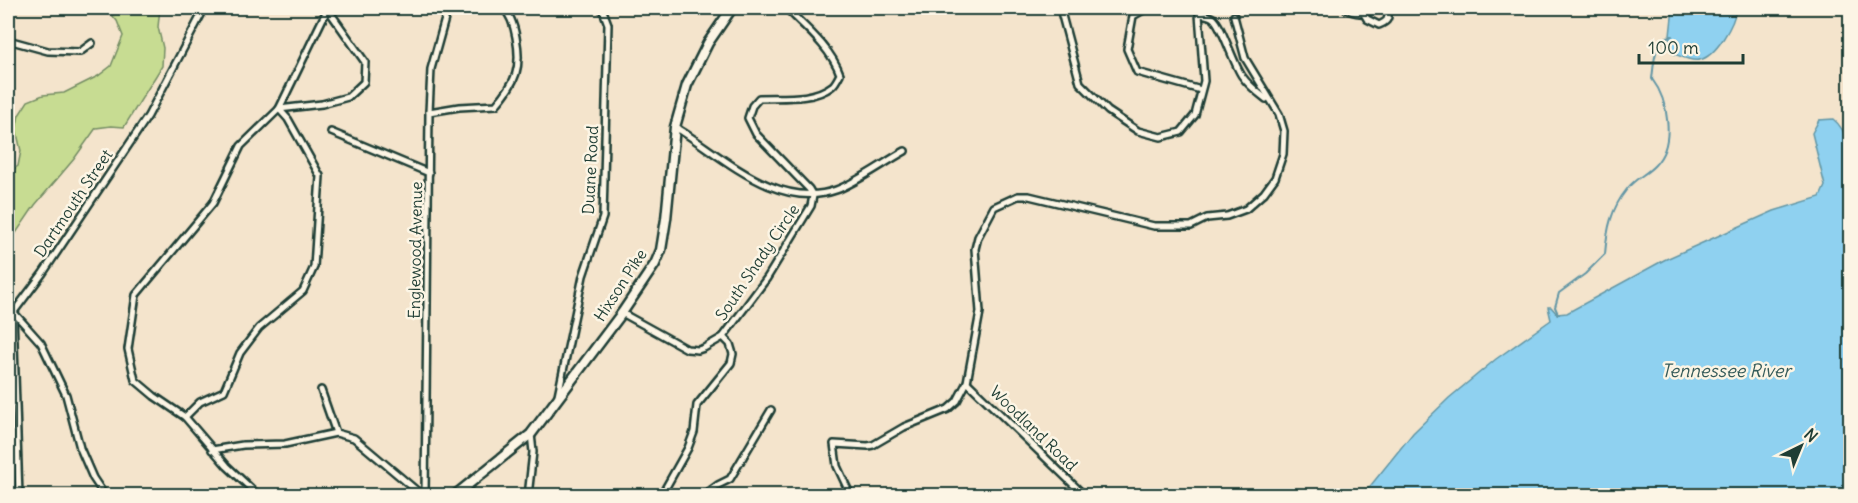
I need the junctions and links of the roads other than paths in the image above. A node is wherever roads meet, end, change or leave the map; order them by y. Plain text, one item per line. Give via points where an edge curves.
1 (202, 8) edge
2 (328, 8) edge
3 (448, 8) edge
4 (503, 8) edge
5 (602, 8) edge
6 (732, 8) edge
7 (786, 8) edge
8 (1060, 8) edge
9 (1147, 8) edge
10 (1345, 8) edge
11 (1377, 8) edge
12 (1383, 8) edge
13 (1364, 14) junction
14 (1233, 16) dead end
15 (8, 40) edge
16 (92, 43) dead end
17 (1201, 90) junction
18 (1271, 102) junction
19 (279, 109) junction
20 (429, 112) junction
21 (675, 127) junction
22 (331, 132) dead end
23 (905, 151) dead end
24 (429, 173) junction
25 (813, 196) junction
26 (8, 304) edge
27 (622, 313) junction
28 (10, 314) edge
29 (723, 337) junction
30 (967, 382) junction
31 (321, 390) dead end
32 (557, 401) junction
33 (771, 410) dead end
34 (185, 417) junction
35 (336, 433) junction
36 (531, 434) junction
37 (212, 450) junction
38 (1083, 494) edge
39 (19, 495) edge
40 (105, 495) edge
41 (259, 495) edge
42 (424, 495) edge
43 (454, 495) edge
44 (528, 495) edge
45 (661, 495) edge
46 (703, 495) edge
47 (851, 495) edge

1 - 28 street, Dartmouth Street via 148,116 43,273
2 - 19 street
2 - 19 street via 365,62 364,82 348,98
3 - 20 street, Englewood Avenue via 431,69
4 - 20 street via 514,27 520,58 508,91 496,105
5 - 32 street, Duane Road via 608,24 603,217 583,276
6 - 21 main road, Hixson Pike via 687,86
7 - 25 street via 820,43 840,74 834,86 823,91 759,98 748,118 756,134
8 - 17 street via 1080,83 1108,111 1138,131 1161,137 1181,132 1195,116
9 - 17 street via 1133,16 1127,49 1137,72
10 - 13 street
11 - 13 street
12 - 13 street via 1388,12 1386,22 1378,24
14 - 18 street via 1245,58
15 - 16 street via 48,51 80,52
17 - 18 street via 1204,81 1200,14 1219,24 1242,76
18 - 30 street via 1284,131 1283,154 1275,178 1246,209 1191,226 1154,226 1029,196 1018,196 994,207 975,249 980,312
19 - 34 street via 320,176 314,267 303,291 259,328 240,353 224,391 200,402
19 - 34 street via 242,146 213,203 136,295 128,349 135,380
20 - 24 street, Englewood Avenue
21 - 25 street via 767,185
21 - 27 main road, Hixson Pike via 660,250
22 - 24 street
23 - 25 street via 837,190
24 - 42 street, Englewood Avenue
25 - 29 street, South Shady Circle via 811,206 767,278
26 - 28 street
27 - 29 street, South Shady Circle via 687,349 698,350
27 - 32 main road, Hixson Pike
28 - 39 street
28 - 40 street via 41,343 66,395 80,448
29 - 45 street via 730,344 731,363 697,405 688,448
30 - 38 street, Woodland Road
30 - 47 street via 948,409 873,445 834,444 837,466
31 - 35 street
32 - 36 main road, Hixson Pike
33 - 46 street via 730,479
34 - 37 street
35 - 37 street via 285,444
35 - 42 street via 354,438
36 - 43 main road, Hixson Pike
36 - 44 street
37 - 41 street

